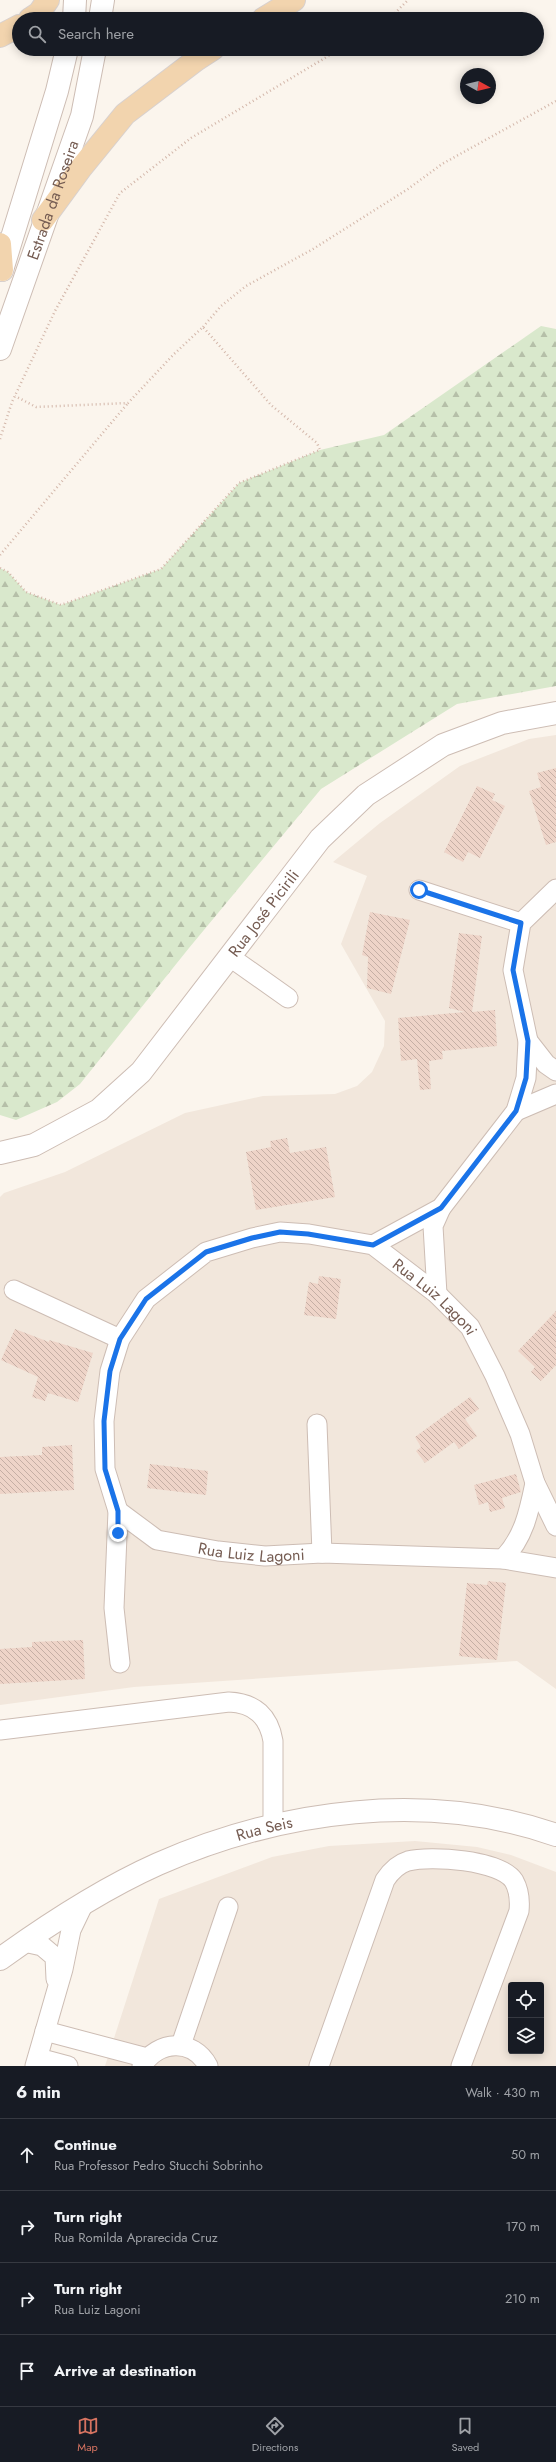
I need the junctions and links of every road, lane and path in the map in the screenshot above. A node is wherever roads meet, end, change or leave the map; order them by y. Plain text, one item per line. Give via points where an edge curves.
1 (48, 0) edge
2 (75, 0) edge
3 (103, 0) edge
4 (294, 0) edge
5 (408, 0) edge
6 (40, 12) edge
7 (74, 12) edge
8 (101, 12) edge
9 (274, 12) edge
10 (396, 12) edge
11 (12, 30) edge
12 (0, 36) edge
13 (65, 56) edge
14 (94, 56) edge
15 (202, 56) edge
16 (328, 56) edge
17 (556, 101) edge
18 (43, 220) junction
19 (0, 244) edge
20 (1, 273) edge
21 (203, 327) junction
22 (0, 349) edge
23 (15, 396) junction
24 (128, 402) junction
25 (0, 439) edge
26 (0, 555) edge
27 (0, 568) edge
28 (556, 713) edge
29 (556, 889) edge
30 (419, 890) dead end
31 (521, 923) junction
32 (230, 957) junction
33 (288, 998) dead end
34 (528, 1041) junction
35 (556, 1071) edge
36 (556, 1094) edge
37 (516, 1111) junction
38 (0, 1153) edge
39 (441, 1208) junction
40 (373, 1245) junction
41 (14, 1290) dead end
42 (437, 1294) junction
43 (120, 1339) junction
44 (317, 1424) dead end
45 (535, 1483) junction
46 (118, 1511) junction
47 (556, 1526) edge
48 (322, 1553) junction
49 (503, 1559) junction
50 (556, 1568) edge
51 (120, 1663) dead end
52 (0, 1730) edge
53 (273, 1825) junction
54 (556, 1835) edge
55 (84, 1903) junction
56 (228, 1906) dead end
57 (24, 1942) junction
58 (0, 1959) edge
59 (56, 1986) junction
60 (45, 2031) junction
61 (181, 2045) junction
62 (36, 2062) edge
63 (145, 2062) edge
64 (68, 2066) edge
65 (208, 2066) edge
66 (319, 2066) edge
67 (461, 2066) edge

1 - 6 main road
2 - 7 street
3 - 8 street
4 - 9 main road
5 - 10 path
11 - 12 main road
13 - 20 street, Estrada da Roseira
14 - 18 street, Estrada da Roseira via 82,116 65,168
15 - 18 main road via 125,114
16 - 23 path via 191,138 120,193 55,311
17 - 21 path via 442,164 408,190 313,249 246,286 221,306
18 - 22 street, Estrada da Roseira
19 - 20 main road
21 - 24 path
21 - 27 path via 271,405 317,443 320,450 239,483 161,569 61,605 26,592 8,572
23 - 24 path via 36,407
23 - 25 path
24 - 26 path
28 - 32 street, Rua José Picirili via 502,723 443,745 366,795 320,839
29 - 31 street
30 - 31 street
31 - 34 street via 513,970
32 - 33 street
32 - 38 street, Rua José Picirili via 141,1072 100,1110 34,1145
34 - 35 street via 546,1064
34 - 37 street via 526,1078
36 - 37 street
37 - 39 street
39 - 40 street
39 - 42 street via 433,1226
40 - 42 street, Rua Luiz Lagoni
40 - 43 street, Rua Luiz Lagoni via 280,1232 206,1252 146,1299
41 - 43 street
42 - 45 street, Rua Luiz Lagoni via 470,1327 520,1434
43 - 46 street, Rua Luiz Lagoni via 110,1371 104,1421 105,1469
44 - 48 street
45 - 47 street, Rua Luiz Lagoni
45 - 49 street, Rua Luiz Lagoni via 528,1516 516,1546
46 - 48 street, Rua Luiz Lagoni via 157,1540 218,1552 265,1556
46 - 51 street, Rua Luiz Lagoni via 114,1608
48 - 49 street, Rua Luiz Lagoni
49 - 50 street
52 - 53 street via 229,1702 249,1705 264,1717 271,1728
53 - 54 street, Rua Seis via 359,1812 433,1811 508,1820
53 - 55 street, Rua Seis via 221,1839 157,1864
55 - 57 street, Rua Seis
55 - 59 street via 71,1930 63,1969
56 - 61 street
57 - 58 street, Rua Seis
57 - 59 street via 42,1946 55,1957
59 - 60 street
60 - 62 street
60 - 63 street
61 - 63 street via 162,2047
61 - 65 street via 198,2053
62 - 64 street
66 - 67 street via 385,1880 400,1864 422,1860 483,1864 503,1871 513,1880 520,1900 516,1921

